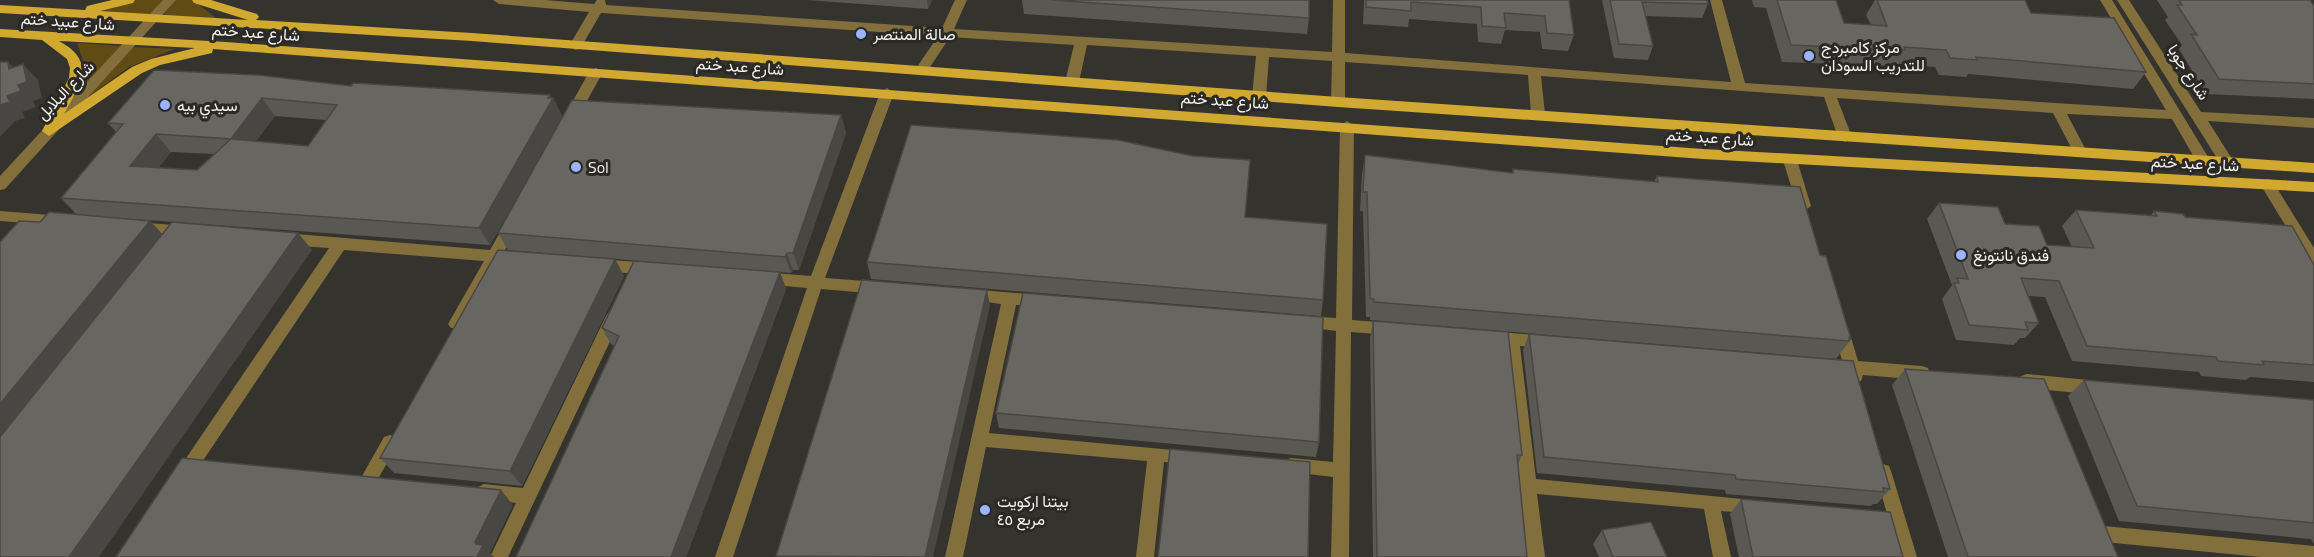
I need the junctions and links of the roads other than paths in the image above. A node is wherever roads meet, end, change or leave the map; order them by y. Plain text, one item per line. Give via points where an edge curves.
1 (129, 0) edge
2 (170, 0) edge
3 (198, 0) edge
4 (499, 0) edge
5 (961, 0) edge
6 (1339, 0) edge
7 (1716, 0) edge
8 (2106, 0) edge
9 (2123, 0) edge
10 (600, 4) edge
11 (0, 9) edge
12 (61, 13) junction
13 (154, 18) junction
14 (297, 27) junction
15 (0, 33) edge
16 (946, 34) junction
17 (37, 35) junction
18 (134, 41) junction
19 (1081, 42) junction
20 (226, 46) junction
21 (575, 46) junction
22 (1263, 53) junction
23 (1338, 57) junction
24 (921, 70) junction
25 (596, 72) junction
26 (1534, 72) junction
27 (1072, 82) junction
28 (1738, 86) junction
29 (887, 93) junction
30 (1828, 94) junction
31 (1259, 97) junction
32 (1338, 102) junction
33 (2058, 109) junction
34 (1538, 114) junction
35 (2176, 115) junction
36 (2198, 116) junction
37 (1615, 119) junction
38 (2314, 123) edge
39 (1347, 126) junction
40 (1701, 126) junction
41 (49, 131) junction
42 (562, 133) edge
43 (1845, 137) junction
44 (1617, 147) junction
45 (2080, 152) junction
46 (1707, 154) junction
47 (1790, 160) junction
48 (2203, 160) junction
49 (2227, 162) junction
50 (2314, 168) edge
51 (2267, 183) junction
52 (0, 185) edge
53 (2314, 187) edge
54 (516, 215) edge
55 (0, 216) edge
56 (1808, 220) edge
57 (78, 222) edge
58 (124, 226) edge
59 (182, 231) junction
60 (204, 232) edge
61 (272, 238) edge
62 (340, 244) junction
63 (167, 249) edge
64 (494, 256) junction
65 (527, 259) edge
66 (2314, 260) edge
67 (582, 263) edge
68 (637, 268) junction
69 (673, 271) edge
70 (744, 276) edge
71 (816, 282) junction
72 (896, 289) edge
73 (953, 294) edge
74 (1010, 298) junction
75 (1057, 302) edge
76 (1835, 310) edge
77 (1287, 321) edge
78 (1343, 326) junction
79 (1408, 331) edge
80 (1476, 336) edge
81 (448, 338) edge
82 (1511, 339) junction
83 (1558, 343) edge
84 (1817, 364) edge
85 (1852, 367) junction
86 (1934, 374) edge
87 (2017, 380) edge
88 (2040, 382) junction
89 (1858, 389) edge
90 (2112, 389) edge
91 (2050, 404) edge
92 (397, 430) edge
93 (980, 439) junction
94 (1156, 454) junction
95 (1878, 454) edge
96 (1202, 458) edge
97 (192, 464) junction
98 (1271, 464) edge
99 (215, 466) edge
100 (1341, 470) junction
101 (391, 483) edge
102 (1528, 486) junction
103 (470, 490) edge
104 (173, 492) edge
105 (527, 496) junction
106 (1711, 502) junction
107 (1769, 508) edge
108 (1874, 517) edge
109 (1897, 519) junction
110 (2104, 535) edge
111 (2304, 554) edge
112 (499, 557) edge
113 (724, 557) edge
114 (954, 557) edge
115 (1145, 557) edge
116 (1340, 557) edge
117 (1536, 557) edge
118 (1722, 557) edge
119 (1908, 557) edge

1 - 12 main road
2 - 13 street, شارع البلابل
3 - 14 main road
4 - 10 street
5 - 16 street
6 - 23 street
7 - 28 street
8 - 35 street, شارع جوبا
9 - 36 street, شارع جوبا
10 - 16 street
10 - 21 street
11 - 12 main road, شارع عبيد ختم
12 - 13 main road, شارع عبيد ختم
13 - 14 main road, شارع عبد ختم
13 - 18 street, شارع البلابل
14 - 21 main road, شارع عبد ختم
15 - 17 main road, شارع عبيد ختم
16 - 19 street
16 - 24 street
17 - 18 main road, شارع عبيد ختم
17 - 41 main road via 62,46 74,56 78,66 73,85
18 - 20 main road, شارع عبد ختم
18 - 41 street, شارع البلابل
19 - 22 street
19 - 27 street
20 - 25 main road, شارع عبد ختم
20 - 41 main road via 137,70
21 - 24 main road, شارع عبد ختم
22 - 23 street
22 - 31 street
23 - 26 street
23 - 32 street
24 - 27 main road, شارع عبد ختم
25 - 29 main road, شارع عبد ختم
25 - 42 street
26 - 28 street
26 - 34 street
27 - 31 main road, شارع عبد ختم
28 - 30 street
29 - 39 main road, شارع عبد ختم
29 - 71 street
30 - 33 street
30 - 43 street
31 - 32 main road, شارع عبد ختم
32 - 34 main road, شارع عبد ختم
33 - 35 street
33 - 45 street
34 - 37 main road, شارع عبد ختم
35 - 48 street, شارع جوبا
36 - 38 street
36 - 49 street, شارع جوبا
37 - 40 main road, شارع عبد ختم
37 - 44 main road
39 - 44 main road, شارع عبد ختم
39 - 78 street
40 - 43 main road, شارع عبد ختم
40 - 46 main road
41 - 52 street, شارع البلابل
43 - 45 main road, شارع عبد ختم
44 - 46 main road, شارع عبد ختم
45 - 48 main road, شارع عبد ختم
46 - 47 main road, شارع عبد ختم
47 - 51 main road, شارع عبد ختم
47 - 56 street
48 - 49 main road, شارع عبد ختم
49 - 50 main road, شارع عبد ختم
51 - 53 main road, شارع عبد ختم
51 - 66 street
54 - 64 street
55 - 57 street
58 - 59 street
59 - 60 street
59 - 63 street
61 - 62 street
62 - 64 street
62 - 97 street
64 - 65 street
64 - 81 street
67 - 68 street
68 - 69 street
68 - 105 street
70 - 71 street
71 - 72 street
71 - 113 street
73 - 74 street
74 - 75 street
74 - 93 street
76 - 85 street
77 - 78 street
78 - 79 street
78 - 100 street
80 - 82 street
82 - 83 street
82 - 102 street
84 - 85 street
85 - 86 street
85 - 89 street
87 - 88 street
88 - 90 street
88 - 91 street
92 - 101 street via 362,480
93 - 94 street
93 - 114 street
94 - 96 street
94 - 115 street
95 - 109 street
97 - 99 street
97 - 104 street
98 - 100 street
100 - 116 street
102 - 106 street
102 - 117 street
103 - 105 street
105 - 112 street
106 - 107 street
106 - 118 street
108 - 109 street
109 - 119 street
110 - 111 street

